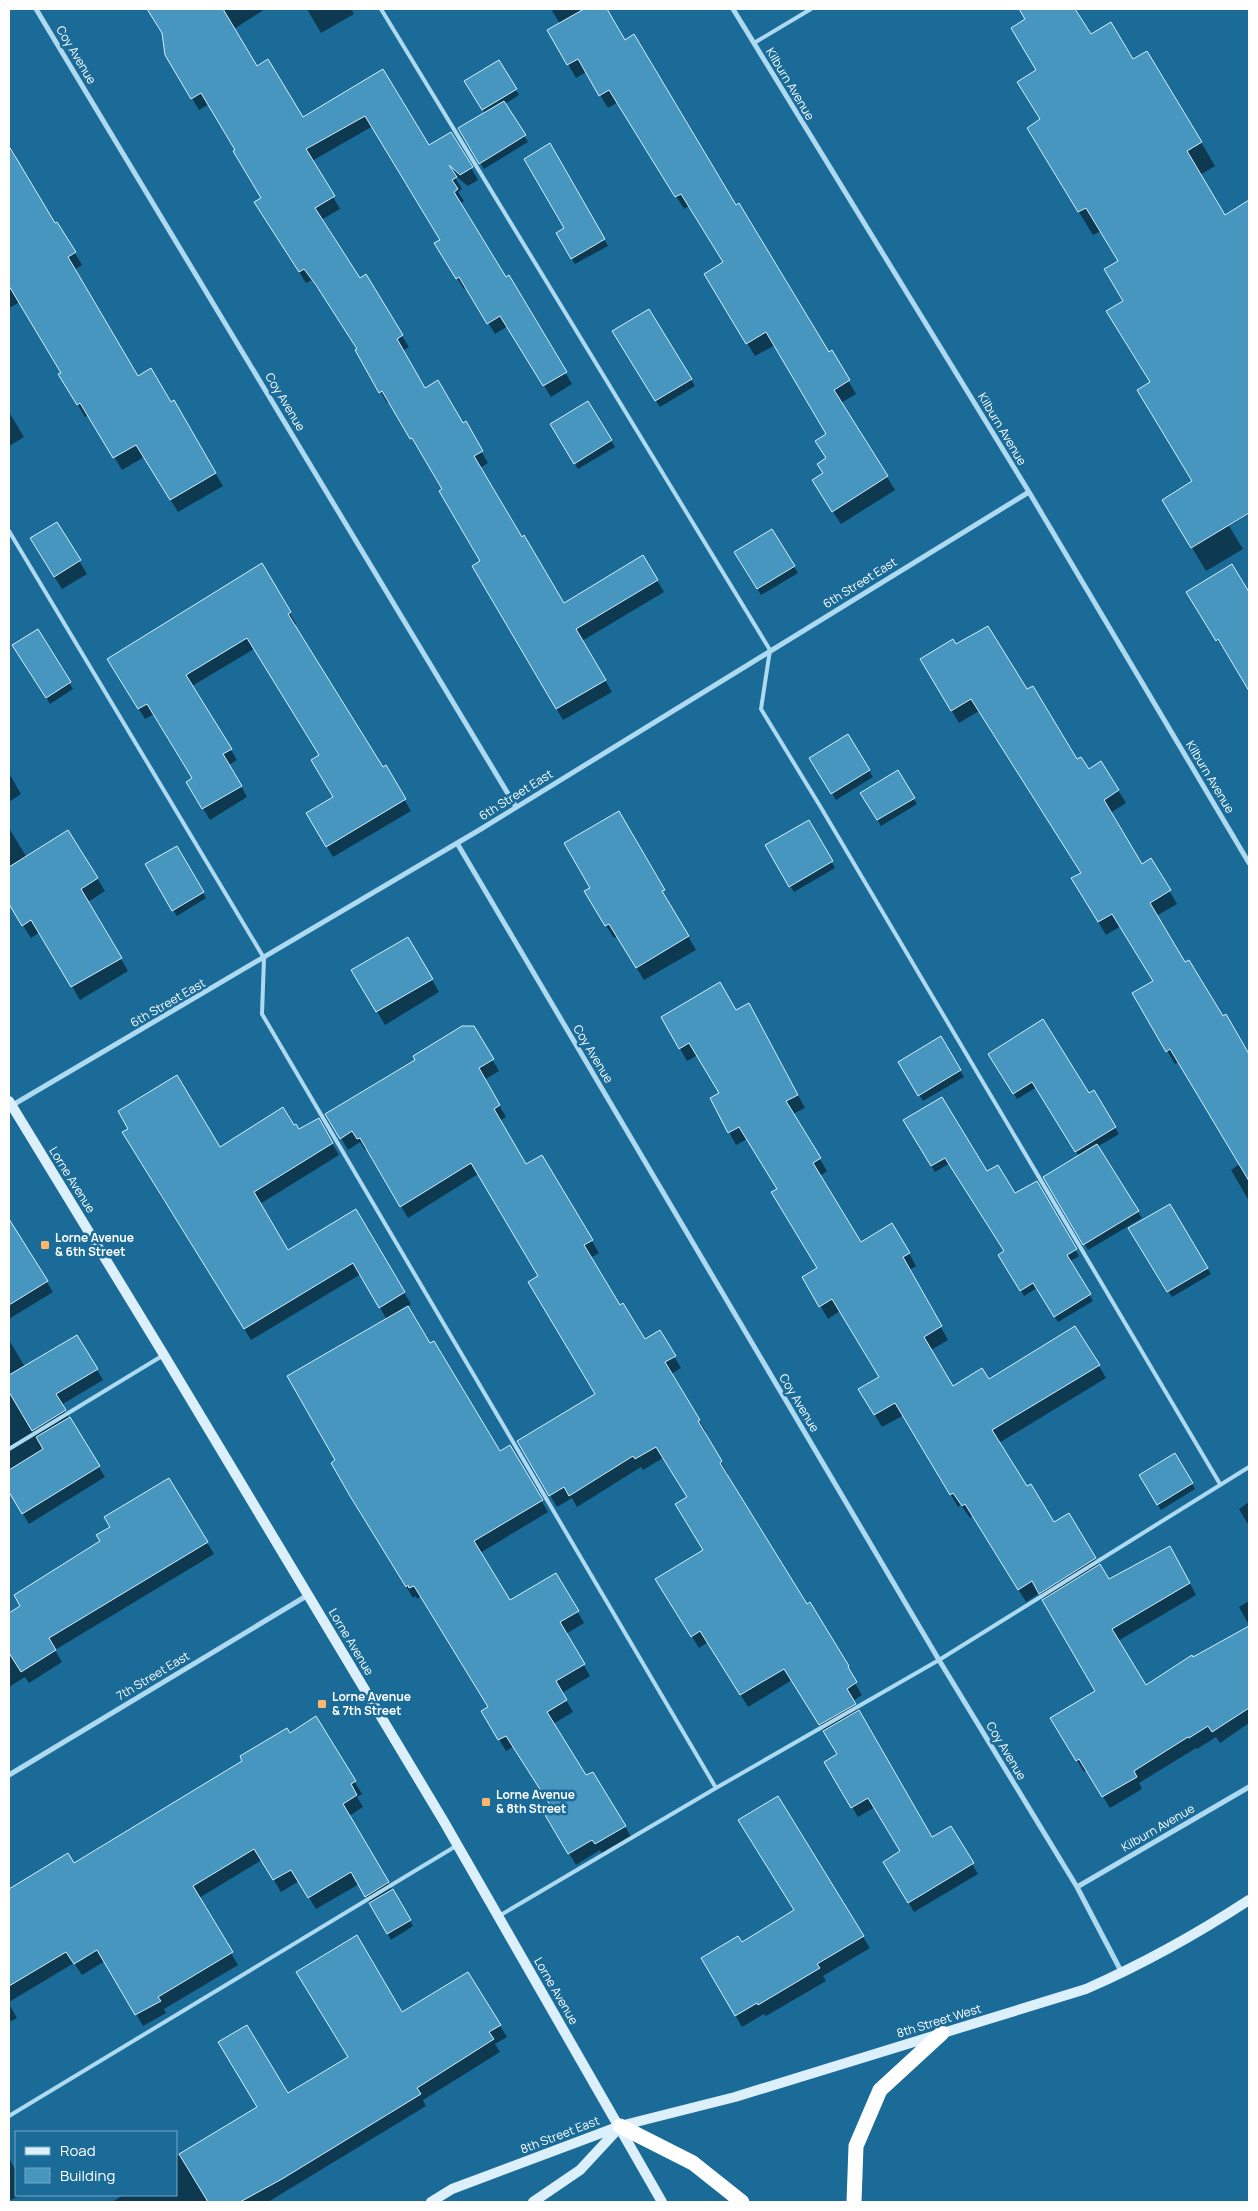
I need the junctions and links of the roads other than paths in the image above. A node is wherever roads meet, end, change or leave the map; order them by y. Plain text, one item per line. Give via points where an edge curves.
1 (36, 9) edge
2 (381, 9) edge
3 (733, 9) edge
4 (811, 9) edge
5 (754, 43) junction
6 (1029, 492) junction
7 (9, 531) edge
8 (770, 650) junction
9 (516, 806) junction
10 (457, 843) junction
11 (1249, 863) edge
12 (264, 958) junction
13 (10, 1105) edge
14 (164, 1355) junction
15 (9, 1448) edge
16 (1249, 1467) edge
17 (1220, 1484) junction
18 (308, 1595) junction
19 (939, 1660) junction
20 (9, 1775) edge
21 (1249, 1787) edge
22 (716, 1788) junction
23 (458, 1845) junction
24 (1077, 1887) junction
25 (1249, 1900) edge
26 (499, 1916) junction
27 (1122, 1973) junction
28 (942, 2033) junction
29 (9, 2116) edge
30 (620, 2126) junction
31 (431, 2202) edge
32 (533, 2202) edge
33 (662, 2202) edge
34 (742, 2202) edge
35 (854, 2202) edge

1 - 9 street, Coy Avenue
2 - 8 lane
3 - 5 street, Kilburn Avenue
4 - 5 lane
5 - 6 street, Kilburn Avenue
6 - 8 street, 6th Street East
6 - 11 street, Kilburn Avenue
7 - 12 lane
8 - 9 street, 6th Street East
8 - 17 lane via 761,709
9 - 10 street, 6th Street East
10 - 12 street, 6th Street East
10 - 19 street, Coy Avenue
12 - 13 street, 6th Street East
12 - 22 lane via 262,1014
13 - 14 main road, Lorne Avenue
14 - 15 lane
14 - 18 main road, Lorne Avenue
16 - 17 lane
17 - 19 lane
18 - 20 street, 7th Street East
18 - 23 main road, Lorne Avenue
19 - 22 lane
19 - 24 street, Coy Avenue
21 - 24 street, Kilburn Avenue
22 - 26 lane
23 - 26 main road, Lorne Avenue
23 - 29 lane
24 - 27 street, Coy Avenue
25 - 27 main road, 8th Street West via 1211,1925
26 - 30 main road, Lorne Avenue
27 - 28 main road, 8th Street West via 1086,1989
28 - 30 main road, 8th Street West via 735,2097
28 - 35 highway via 880,2090 856,2146
30 - 31 main road, 8th Street East via 452,2189
30 - 32 main road, 8th Street East via 580,2170
30 - 33 main road, Lorne Avenue
30 - 34 highway via 693,2163

